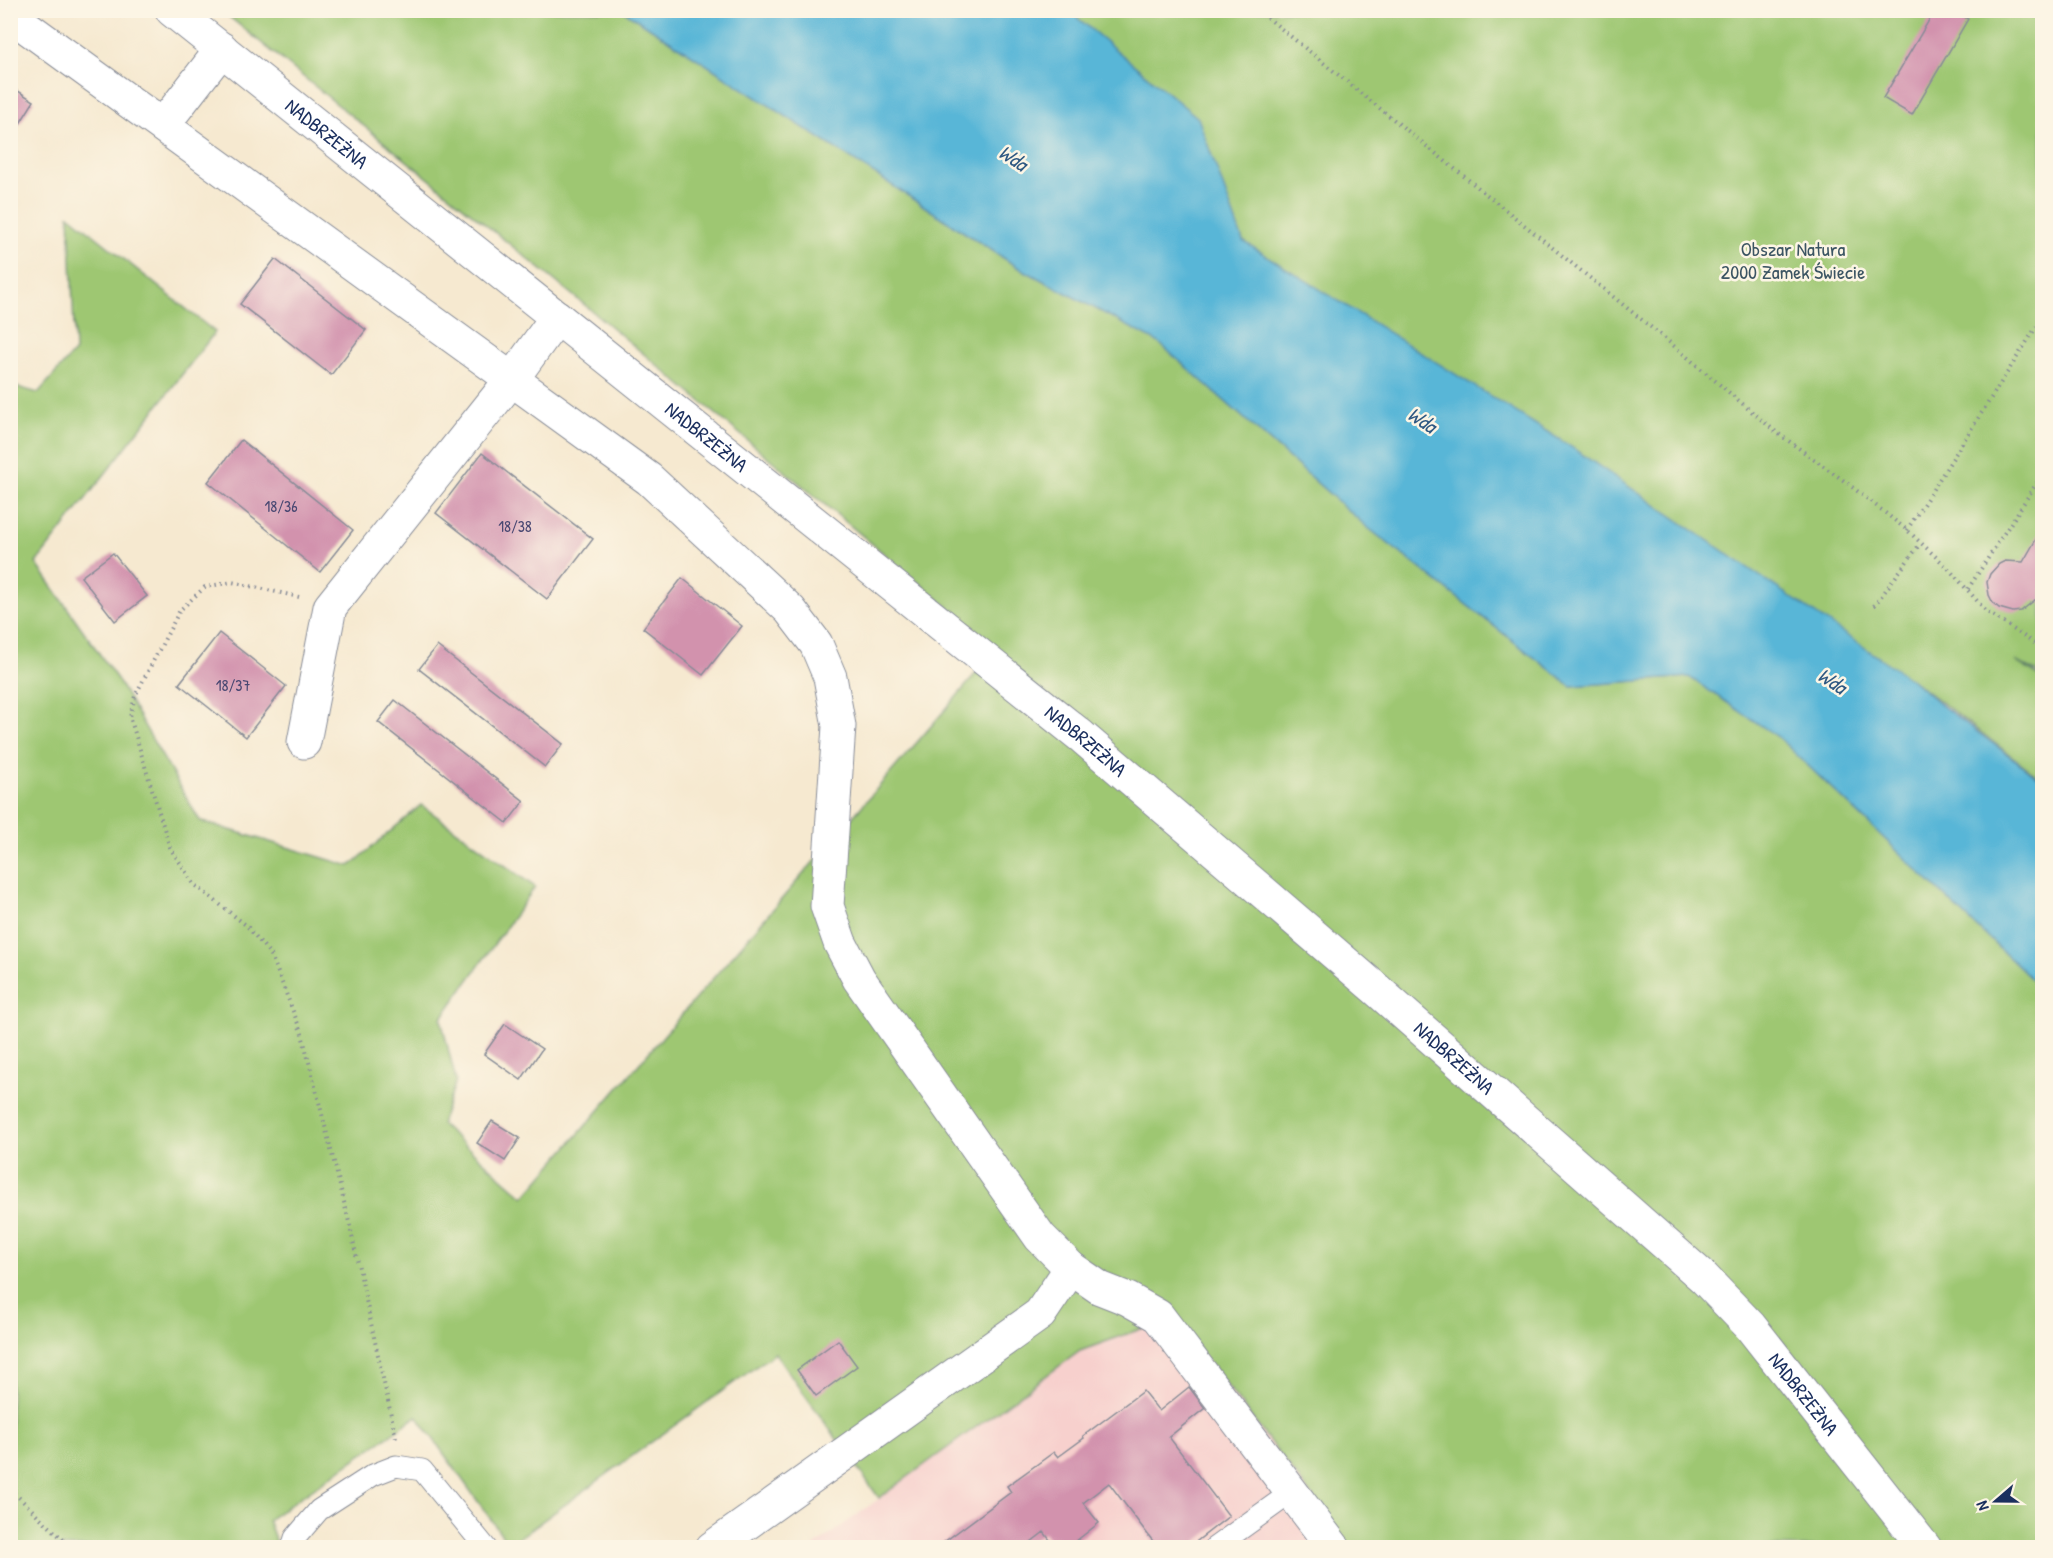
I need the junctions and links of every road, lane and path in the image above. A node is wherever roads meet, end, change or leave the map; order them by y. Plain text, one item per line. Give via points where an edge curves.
1 (172, 10) edge
2 (1258, 10) edge
3 (10, 15) edge
4 (222, 49) junction
5 (163, 125) junction
6 (557, 317) junction
7 (2043, 318) edge
8 (512, 379) junction
9 (2043, 475) edge
10 (1907, 530) junction
11 (1920, 544) junction
12 (1968, 590) junction
13 (1874, 606) dead end
14 (330, 607) junction
15 (2043, 648) edge
16 (304, 742) dead end
17 (1071, 1268) junction
18 (396, 1466) junction
19 (10, 1489) edge
20 (1292, 1492) junction
21 (72, 1548) edge
22 (292, 1548) edge
23 (486, 1548) edge
24 (712, 1548) edge
25 (1214, 1548) edge
26 (1334, 1548) edge
27 (1925, 1548) edge

1 - 4 street, NADBRZEŻNA
2 - 10 path via 1776,432
3 - 5 street
4 - 5 street
4 - 6 street, NADBRZEŻNA
5 - 8 street
6 - 8 street
6 - 27 street, NADBRZEŻNA via 1081,736 1669,1246 1750,1326
7 - 10 path
8 - 14 street
8 - 17 street via 649,479 790,610 816,644 830,677 839,726 827,906 840,943 859,980 1040,1237
9 - 12 path
10 - 11 path
11 - 12 path
11 - 13 path
12 - 15 path via 1987,612
14 - 16 street
14 - 18 path via 232,582 205,587 180,610 135,696 130,717 170,848 195,884 247,926 271,955 302,1034 395,1431
17 - 20 street via 1100,1288 1158,1316
17 - 24 street via 1040,1314
18 - 22 lane via 373,1475 319,1509 295,1538
18 - 23 lane via 422,1470
19 - 21 path
20 - 25 lane
20 - 26 street

